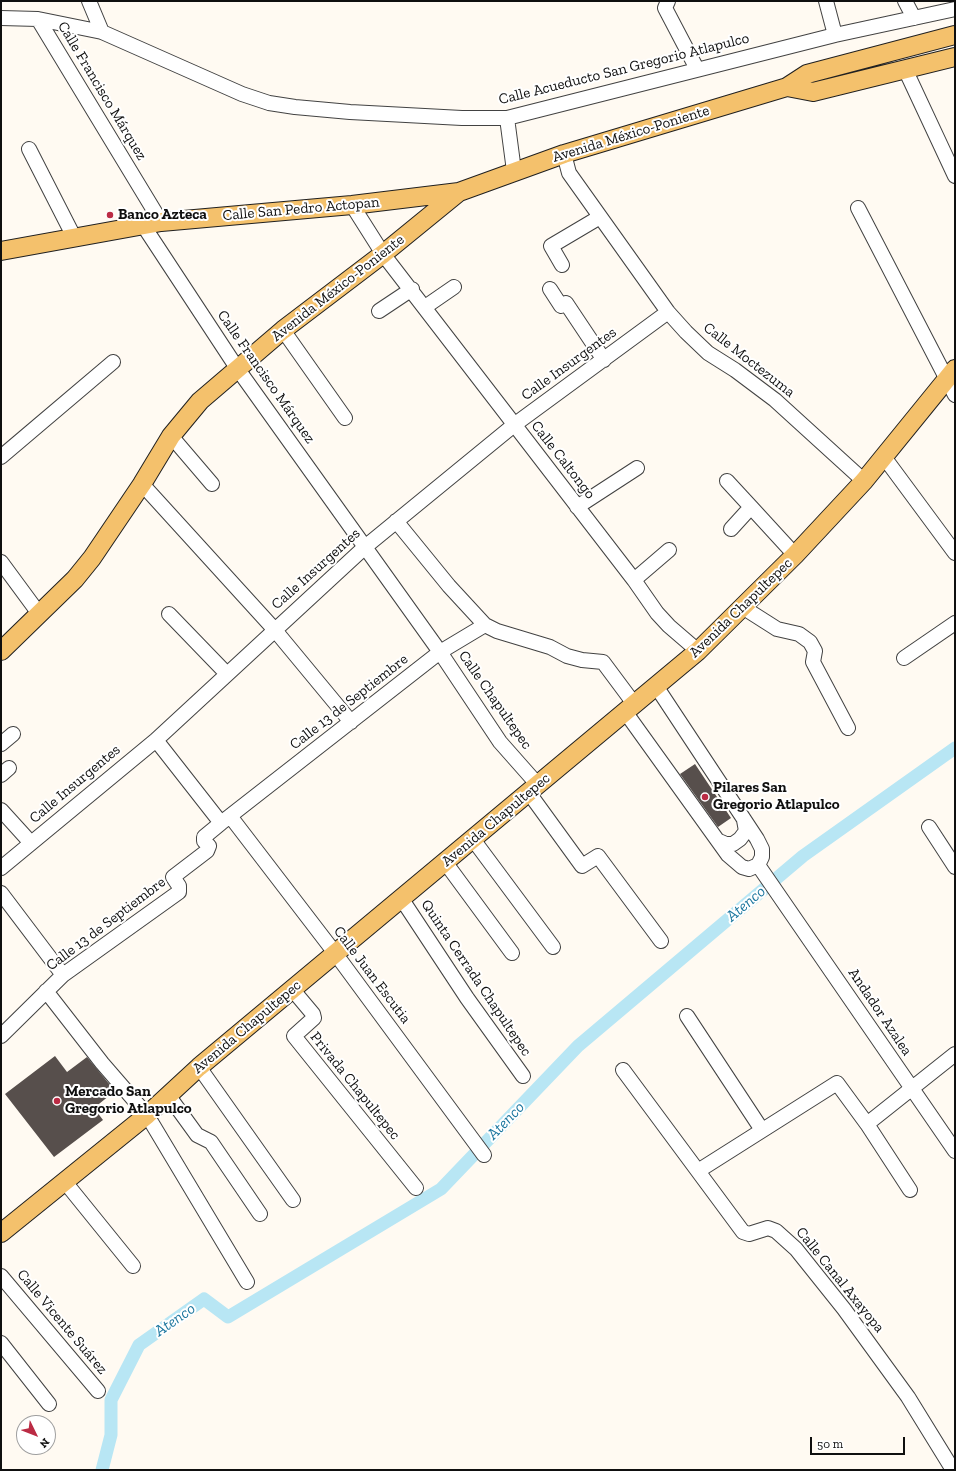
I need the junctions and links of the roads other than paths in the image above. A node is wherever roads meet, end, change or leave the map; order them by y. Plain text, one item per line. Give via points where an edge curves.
1 (89, 1) edge
2 (826, 1) edge
3 (905, 1) edge
4 (666, 5) edge
5 (955, 9) edge
6 (1, 18) edge
7 (914, 18) junction
8 (38, 19) junction
9 (102, 32) junction
10 (835, 35) junction
11 (955, 35) edge
12 (955, 57) edge
13 (697, 69) junction
14 (905, 69) junction
15 (787, 86) junction
16 (507, 118) junction
17 (29, 149) dead end
18 (564, 154) junction
19 (514, 171) junction
20 (955, 176) edge
21 (459, 192) junction
22 (352, 205) junction
23 (858, 208) dead end
24 (600, 217) junction
25 (152, 223) junction
26 (75, 239) junction
27 (1, 251) edge
28 (383, 254) junction
29 (562, 265) dead end
30 (454, 287) dead end
31 (412, 289) junction
32 (550, 289) dead end
33 (425, 307) junction
34 (379, 311) dead end
35 (668, 312) junction
36 (283, 330) junction
37 (604, 360) junction
38 (113, 362) dead end
39 (237, 368) junction
40 (952, 382) edge
41 (345, 418) dead end
42 (514, 425) junction
43 (171, 436) junction
44 (1, 456) edge
45 (884, 457) junction
46 (637, 468) dead end
47 (864, 481) junction
48 (727, 482) dead end
49 (142, 484) junction
50 (212, 484) dead end
51 (577, 507) junction
52 (751, 507) junction
53 (396, 521) junction
54 (731, 529) dead end
55 (365, 547) junction
56 (669, 550) dead end
57 (955, 554) edge
58 (796, 555) junction
59 (1, 562) edge
60 (634, 580) junction
61 (744, 608) junction
62 (169, 614) dead end
63 (40, 615) junction
64 (955, 623) edge
65 (485, 625) junction
66 (274, 629) junction
67 (1, 651) edge
68 (698, 651) junction
69 (440, 652) junction
70 (904, 658) dead end
71 (226, 674) junction
72 (656, 686) junction
73 (631, 709) junction
74 (351, 722) junction
75 (848, 728) dead end
76 (14, 734) dead end
77 (156, 740) junction
78 (1, 744) edge
79 (534, 789) junction
80 (1, 810) edge
81 (226, 820) junction
82 (744, 820) junction
83 (929, 827) dead end
84 (472, 838) junction
85 (719, 841) junction
86 (31, 843) junction
87 (446, 862) junction
88 (758, 865) junction
89 (955, 866) edge
90 (1, 868) edge
91 (1, 893) edge
92 (401, 898) junction
93 (661, 941) dead end
94 (553, 947) dead end
95 (335, 953) junction
96 (512, 953) dead end
97 (63, 975) junction
98 (292, 989) junction
99 (46, 991) junction
100 (687, 1016) dead end
101 (1, 1036) edge
102 (955, 1054) edge
103 (199, 1067) junction
104 (623, 1070) dead end
105 (523, 1076) dead end
106 (911, 1088) junction
107 (168, 1095) junction
108 (147, 1115) junction
109 (867, 1124) junction
110 (762, 1130) junction
111 (955, 1151) edge
112 (484, 1155) dead end
113 (698, 1171) junction
114 (65, 1182) junction
115 (416, 1188) dead end
116 (910, 1190) dead end
117 (293, 1200) dead end
118 (260, 1214) dead end
119 (1, 1233) edge
120 (133, 1266) dead end
121 (1, 1276) edge
122 (247, 1282) dead end
123 (1, 1343) edge
124 (98, 1390) dead end
125 (48, 1404) dead end
126 (953, 1470) edge

1 - 9 street, Calle Francisco Márquez
2 - 10 street
3 - 7 street
4 - 13 street
5 - 7 street, Calle Acueducto San Gregorio Atlapulco
6 - 8 street, Calle Acueducto San Gregorio Atlapulco
7 - 10 street, Calle Acueducto San Gregorio Atlapulco
8 - 9 street, Calle Acueducto San Gregorio Atlapulco
8 - 25 street, Calle Francisco Márquez
9 - 16 street, Calle Acueducto San Gregorio Atlapulco via 242,94 269,102 350,112
10 - 13 street, Calle Acueducto San Gregorio Atlapulco
11 - 15 main road, Avenida México-Poniente via 807,74
12 - 14 main road, Avenida México-Poniente
13 - 16 street, Calle Acueducto San Gregorio Atlapulco
14 - 15 main road, Avenida México-Poniente via 813,92
14 - 20 street
15 - 18 main road, Avenida México-Poniente
16 - 19 street
17 - 26 street
18 - 19 main road, Avenida México-Poniente
18 - 24 street, Calle Moctezuma via 569,173
19 - 21 main road, Avenida México-Poniente
21 - 22 main road, Calle San Pedro Actopan
21 - 28 main road, Avenida México-Poniente
22 - 25 main road, Calle San Pedro Actopan
22 - 28 street, Calle Caltongo
23 - 40 street
24 - 29 street via 551,246
24 - 35 street, Calle Moctezuma
25 - 26 main road, Calle San Pedro Actopan
25 - 39 street, Calle Francisco Márquez
26 - 27 main road, Calle San Pedro Actopan
28 - 31 street, Calle Caltongo
28 - 36 main road, Avenida México-Poniente
30 - 33 street
31 - 33 street, Calle Caltongo
31 - 34 street
32 - 37 street via 561,306 566,303
33 - 42 street, Calle Caltongo
35 - 37 street, Calle Insurgentes
35 - 47 street, Calle Moctezuma via 708,353 775,400
36 - 39 main road, Avenida México-Poniente
36 - 41 street
37 - 42 street, Calle Insurgentes
38 - 44 street
39 - 43 main road, Avenida México-Poniente via 200,401
39 - 55 street, Calle Francisco Márquez
40 - 45 main road, Avenida Chapultepec
42 - 51 street, Calle Caltongo
42 - 53 street, Calle Insurgentes
43 - 49 main road, Avenida México-Poniente
43 - 50 street
45 - 47 main road, Avenida Chapultepec
45 - 57 street
46 - 51 street
47 - 58 main road, Avenida Chapultepec
48 - 52 street
49 - 63 main road, Avenida México-Poniente via 76,579
49 - 66 street
51 - 60 street, Calle Caltongo
52 - 54 street
52 - 58 street
53 - 55 street, Calle Insurgentes
53 - 65 street
55 - 66 street, Calle Insurgentes
55 - 69 street
56 - 60 street
58 - 61 main road, Avenida Chapultepec
59 - 63 street
60 - 68 street, Calle Caltongo via 669,626
61 - 68 main road, Avenida Chapultepec
61 - 75 street via 777,629 799,634 810,642 814,651 813,662
62 - 71 street
63 - 67 main road, Avenida México-Poniente
64 - 70 street
65 - 69 street, Calle 13 de Septiembre
65 - 73 street via 550,647 567,656 603,662
66 - 71 street, Calle Insurgentes
66 - 74 street
68 - 72 main road, Avenida Chapultepec
69 - 74 street, Calle 13 de Septiembre
69 - 79 street, Calle Chapultepec
71 - 77 street, Calle Insurgentes
72 - 73 main road, Avenida Chapultepec
72 - 82 street
73 - 79 main road, Avenida Chapultepec
73 - 85 street
74 - 81 street, Calle 13 de Septiembre
76 - 78 street
77 - 81 street
77 - 86 street, Calle Insurgentes
79 - 84 main road, Avenida Chapultepec
79 - 93 street via 582,866 598,856
80 - 86 street
81 - 95 street, Calle Juan Escutia
81 - 97 street, Calle 13 de Septiembre via 204,837 209,846 207,851 173,877 179,886 179,892
82 - 85 street via 746,831 740,839 733,844
82 - 88 street via 762,849
83 - 89 street
84 - 87 main road, Avenida Chapultepec
84 - 94 street
85 - 88 street via 728,855 742,867 749,869
86 - 90 street, Calle Insurgentes
87 - 92 main road, Avenida Chapultepec
87 - 96 street
88 - 106 street, Andador Azalea
91 - 97 street
92 - 95 main road, Avenida Chapultepec
92 - 105 street, Quinta Cerrada Chapultepec via 467,998
95 - 98 main road, Avenida Chapultepec
95 - 112 street, Calle Juan Escutia
97 - 99 street, Calle 13 de Septiembre
98 - 103 main road, Avenida Chapultepec
98 - 115 street, Privada Chapultepec via 314,1018 294,1036
99 - 101 street, Calle 13 de Septiembre
99 - 108 street via 102,1063
100 - 110 street
102 - 106 street
103 - 107 main road, Avenida Chapultepec
103 - 117 street
104 - 113 street, Calle Canal Axayopa
106 - 109 street
106 - 111 street, Andador Azalea
107 - 108 main road, Avenida Chapultepec
107 - 118 street via 197,1135 211,1142
108 - 114 main road, Avenida Chapultepec
108 - 122 street
109 - 110 street via 837,1083
109 - 116 street
110 - 113 street
113 - 126 street, Calle Canal Axayopa via 743,1232 749,1234 768,1228 776,1231 796,1249 844,1309 908,1397
114 - 119 main road, Avenida Chapultepec
114 - 120 street
121 - 124 street, Calle Vicente Suárez
123 - 125 street

